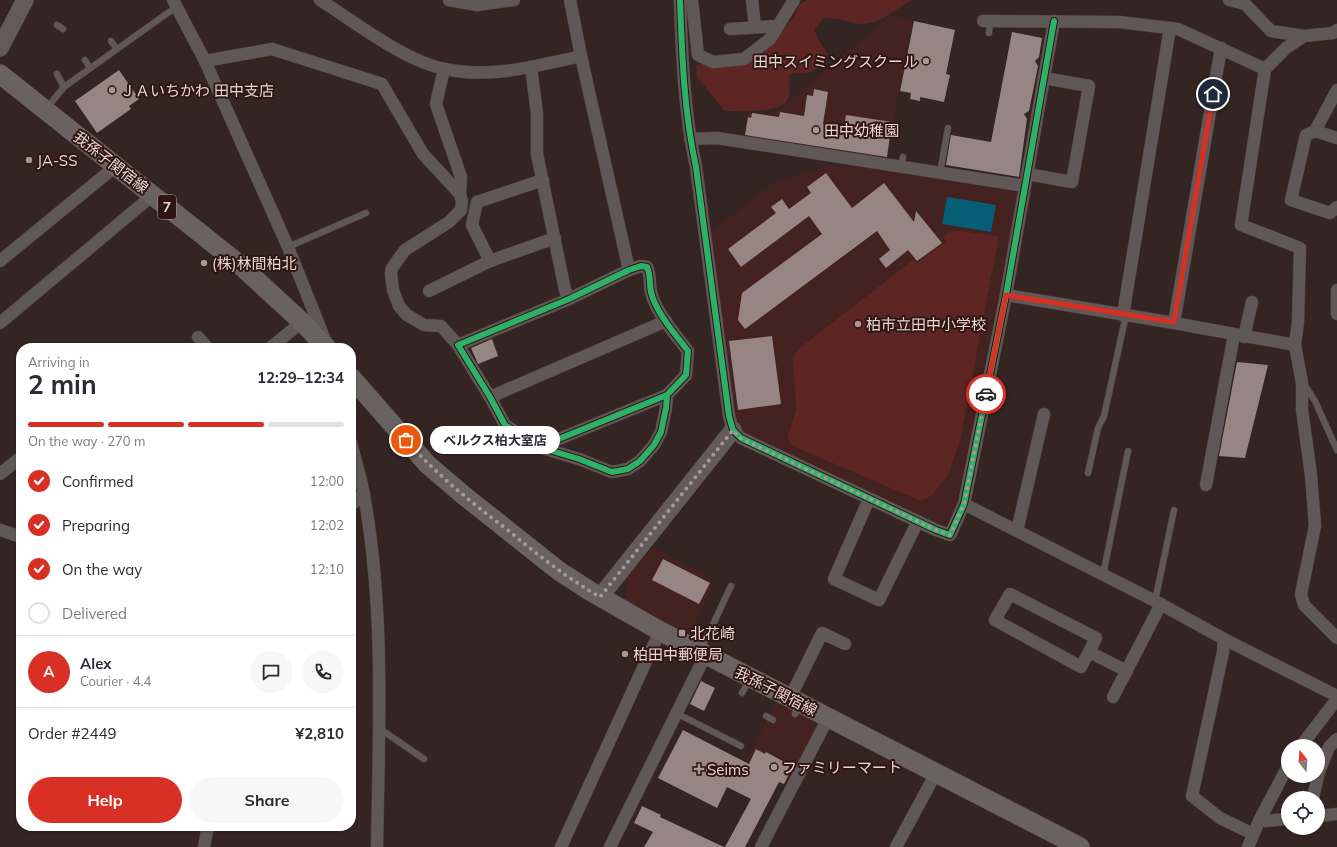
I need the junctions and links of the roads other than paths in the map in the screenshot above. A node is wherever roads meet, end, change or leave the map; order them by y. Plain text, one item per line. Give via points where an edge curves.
1 (25, 0) edge
2 (320, 0) edge
3 (449, 0) edge
4 (514, 0) edge
5 (570, 0) edge
6 (680, 0) edge
7 (692, 0) edge
8 (752, 0) edge
9 (794, 0) edge
10 (1229, 0) edge
11 (175, 4) edge
12 (987, 21) joint
13 (1054, 21) junction
14 (57, 25) dead end
15 (778, 26) junction
16 (755, 27) junction
17 (730, 28) dead end
18 (1170, 28) junction
19 (63, 29) dead end
20 (1337, 30) edge
21 (989, 33) dead end
22 (1304, 36) junction
23 (111, 40) dead end
24 (0, 48) edge
25 (1221, 48) junction
26 (117, 49) junction
27 (580, 56) junction
28 (85, 60) dead end
29 (205, 61) junction
30 (531, 67) junction
31 (90, 68) junction
32 (444, 69) junction
33 (1265, 69) junction
34 (0, 74) edge
35 (57, 74) dead end
36 (1044, 78) junction
37 (64, 86) junction
38 (1337, 90) edge
39 (45, 110) junction
40 (948, 128) dead end
41 (1315, 131) junction
42 (1337, 138) edge
43 (690, 139) junction
44 (116, 166) junction
45 (940, 173) junction
46 (543, 180) junction
47 (1026, 180) junction
48 (460, 194) junction
49 (153, 195) junction
50 (1337, 207) edge
51 (366, 213) dead end
52 (555, 238) junction
53 (288, 247) junction
54 (0, 261) edge
55 (490, 261) junction
56 (629, 270) junction
57 (1337, 290) edge
58 (429, 291) dead end
59 (1006, 295) junction
60 (569, 299) junction
61 (1252, 302) dead end
62 (1337, 314) edge
63 (1124, 315) junction
64 (666, 321) junction
65 (302, 322) junction
66 (1174, 322) junction
67 (0, 323) edge
68 (1239, 336) junction
69 (198, 337) dead end
70 (203, 343) edge
71 (276, 343) edge
72 (322, 343) edge
73 (325, 343) edge
74 (458, 345) junction
75 (1295, 345) junction
76 (1301, 379) junction
77 (356, 383) edge
78 (667, 395) junction
79 (490, 397) junction
80 (1044, 414) dead end
81 (733, 430) junction
82 (539, 447) junction
83 (1128, 450) dead end
84 (1337, 450) edge
85 (16, 461) edge
86 (356, 462) edge
87 (1088, 473) dead end
88 (0, 474) edge
89 (1206, 485) dead end
90 (364, 494) junction
91 (869, 499) junction
92 (356, 501) edge
93 (964, 504) junction
94 (1174, 510) dead end
95 (918, 521) junction
96 (0, 530) edge
97 (1017, 531) junction
98 (16, 535) edge
99 (1103, 575) junction
100 (731, 586) dead end
101 (600, 597) junction
102 (1158, 603) junction
103 (660, 631) junction
104 (1337, 638) edge
105 (1224, 639) junction
106 (845, 644) dead end
107 (1089, 652) junction
108 (703, 653) junction
109 (1127, 671) junction
110 (1337, 696) edge
111 (1113, 698) dead end
112 (1337, 699) edge
113 (795, 705) junction
114 (676, 713) junction
115 (766, 716) dead end
116 (828, 718) junction
117 (773, 720) dead end
118 (380, 732) junction
119 (1306, 739) edge
120 (1337, 739) edge
121 (741, 746) dead end
122 (1325, 757) edge
123 (424, 759) dead end
124 (936, 773) junction
125 (1281, 779) edge
126 (1337, 814) edge
127 (1325, 815) edge
128 (1260, 819) junction
129 (1281, 819) edge
130 (207, 831) edge
131 (1252, 834) junction
132 (204, 847) edge
133 (377, 847) edge
134 (561, 847) edge
135 (610, 847) edge
136 (761, 847) edge
137 (896, 847) edge
138 (1080, 847) edge
139 (1248, 847) edge

1 - 24 street
2 - 32 street via 401,52
3 - 4 street via 478,5
5 - 27 street
6 - 43 street
7 - 15 street via 698,55 713,62 744,59 770,39
8 - 16 street
9 - 15 street
10 - 22 street via 1245,4 1271,31
11 - 26 lane via 168,12
11 - 29 street
12 - 13 street
12 - 21 lane
13 - 18 street via 1119,22
13 - 36 street
14 - 19 lane
15 - 16 street
16 - 17 street
18 - 25 street
18 - 63 street
20 - 22 street via 1333,33
22 - 33 street via 1286,48
23 - 26 lane
25 - 33 street
25 - 66 street
26 - 31 lane
27 - 30 street
27 - 56 street
28 - 31 lane
29 - 48 street via 272,48 382,84 423,154
29 - 53 street
30 - 32 street via 491,72
30 - 46 street via 537,114 537,154
31 - 37 lane
32 - 48 street via 436,104 461,177
33 - 75 street via 1241,225 1300,248
34 - 39 main road, 我孫子関宿線 / 7
35 - 37 lane
36 - 47 street
36 - 47 street via 1089,86 1072,182
37 - 39 lane
38 - 41 street
39 - 44 main road, 我孫子関宿線 / 7
40 - 45 lane
41 - 42 street
41 - 50 street via 1306,135 1291,200 1330,213
43 - 45 street via 717,138 902,162 922,165
43 - 81 street
44 - 49 main road, 我孫子関宿線 / 7
44 - 54 street
45 - 47 street
46 - 52 street
46 - 55 street via 477,202 472,225
47 - 59 street
48 - 74 street via 461,210 449,222 405,250 392,268 391,274 399,306 407,315 424,325 441,326
49 - 65 main road, 我孫子関宿線 / 7 via 239,264
49 - 67 street
51 - 53 lane
52 - 55 street
52 - 60 street
53 - 73 street
55 - 58 street
56 - 60 street
56 - 64 street via 647,267 650,273 651,293
57 - 62 street
59 - 63 street
59 - 93 street
60 - 74 street
61 - 68 street
63 - 66 street
63 - 87 lane via 1104,416 1098,428
64 - 78 street via 688,351 686,375
64 - 79 street
65 - 71 street
65 - 72 main road, 我孫子関宿線 / 7
66 - 68 street
68 - 75 street
68 - 89 street
69 - 70 street
74 - 79 street
75 - 76 street
76 - 84 lane via 1315,401
76 - 104 street via 1315,526 1301,594 1304,604
77 - 101 main road, 我孫子関宿線 via 427,464 559,571
78 - 82 street
78 - 82 street via 660,432 654,445 640,461 628,469 612,472
79 - 82 street via 505,425
80 - 97 street
81 - 91 street via 740,438
81 - 101 street
83 - 99 lane
85 - 88 street
86 - 90 street
90 - 92 street
90 - 118 street via 376,595
91 - 95 street
91 - 95 street via 834,579 879,600
93 - 95 street via 950,535
93 - 97 street
94 - 102 lane
96 - 98 street
97 - 99 street
99 - 102 street
100 - 108 lane
101 - 103 main road, 我孫子関宿線
102 - 105 street
102 - 109 street
103 - 108 main road, 我孫子関宿線
103 - 134 street
105 - 110 street
105 - 131 street via 1192,796 1220,818
106 - 113 street via 822,633
107 - 107 street via 1081,667 995,620 1010,594 1096,638
107 - 109 street
108 - 113 main road, 我孫子関宿線 via 746,685
108 - 114 street
109 - 111 street
112 - 119 street
113 - 116 main road, 我孫子関宿線
114 - 121 lane
114 - 135 street
115 - 117 lane
116 - 124 main road, 我孫子関宿線
116 - 136 street
118 - 123 lane
118 - 133 street
120 - 122 street via 1329,747
124 - 137 street
124 - 138 main road, 我孫子関宿線
125 - 128 street
126 - 127 street
128 - 129 street via 1265,821
128 - 131 street
130 - 132 street
131 - 139 street

